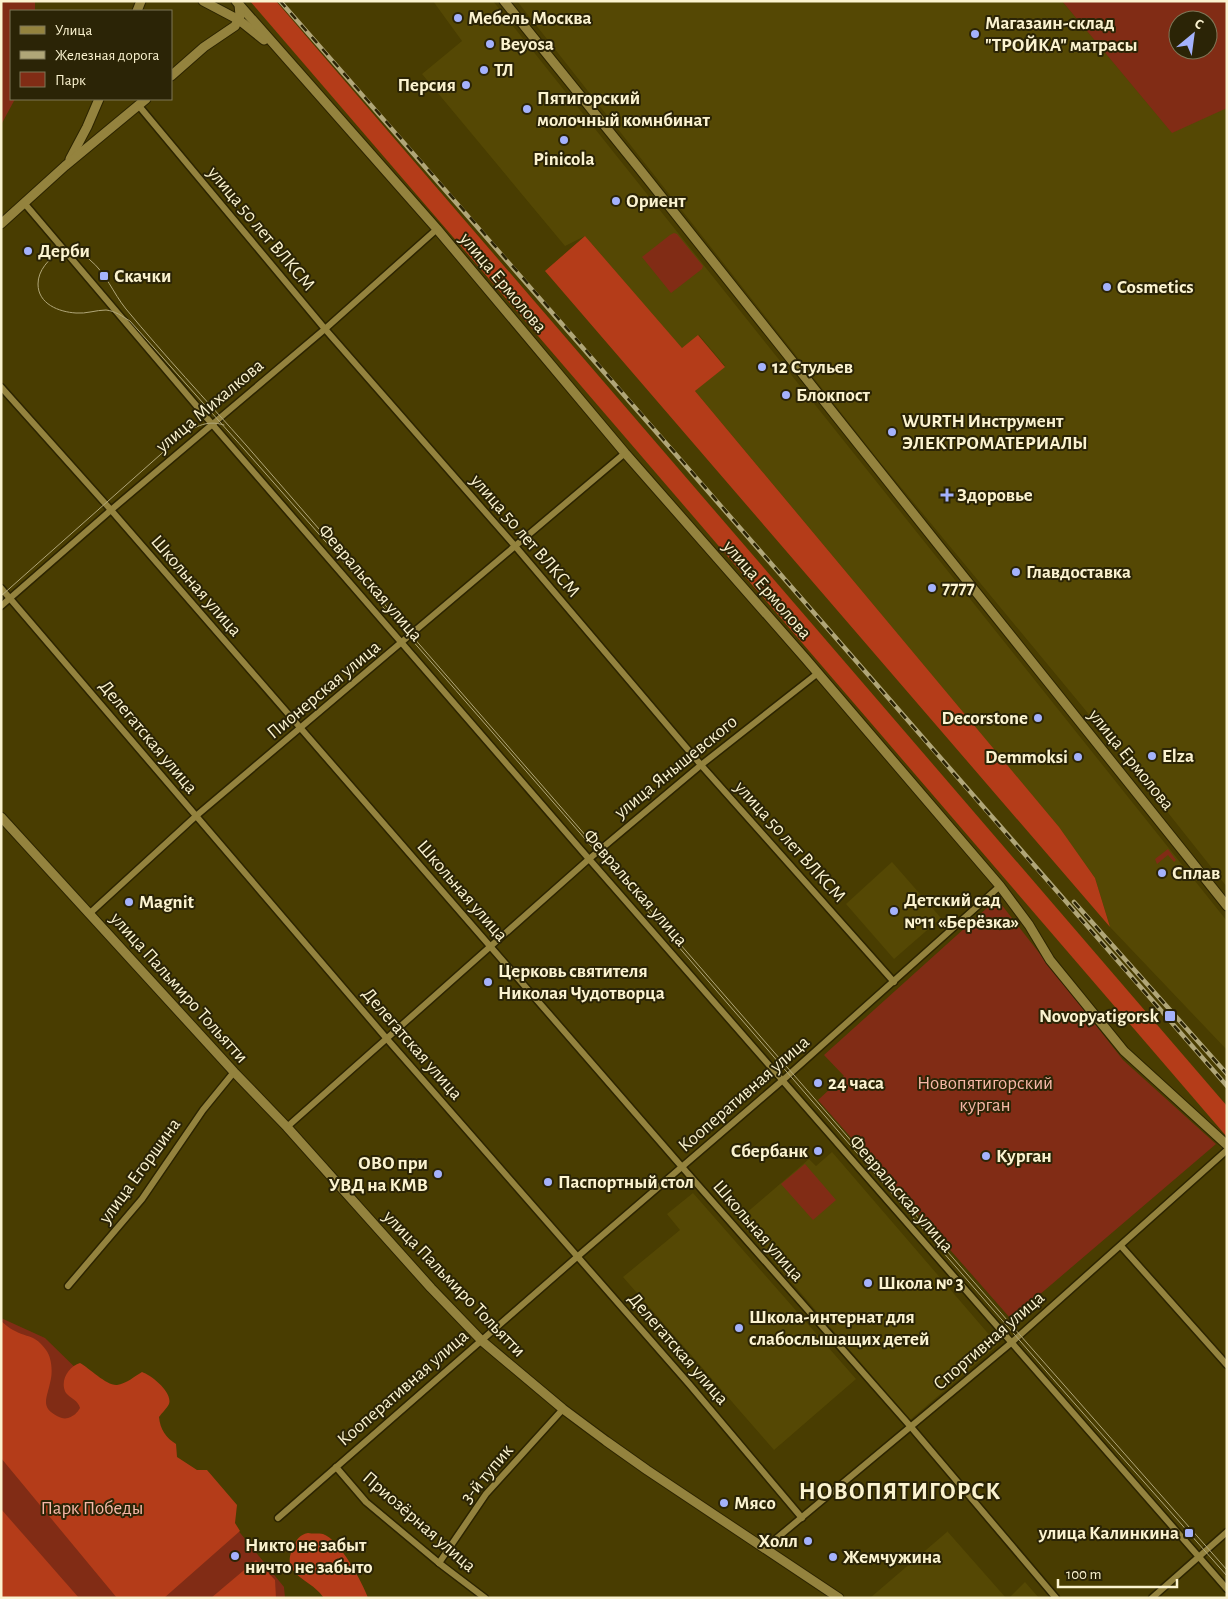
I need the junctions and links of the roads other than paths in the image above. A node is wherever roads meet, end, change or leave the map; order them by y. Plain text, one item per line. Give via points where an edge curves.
1 (203, 1) edge
2 (504, 1) edge
3 (238, 3) edge
4 (238, 20) junction
5 (281, 54) junction
6 (172, 75) edge
7 (99, 100) edge
8 (145, 100) edge
9 (139, 106) junction
10 (65, 166) junction
11 (25, 204) junction
12 (1, 224) edge
13 (437, 229) junction
14 (325, 329) junction
15 (1, 387) edge
16 (212, 424) junction
17 (625, 453) junction
18 (111, 510) junction
19 (515, 546) junction
20 (1, 588) edge
21 (10, 598) junction
22 (1, 606) edge
23 (402, 643) junction
24 (818, 673) junction
25 (300, 729) junction
26 (701, 764) junction
27 (196, 816) junction
28 (1, 817) edge
29 (589, 859) junction
30 (1000, 886) junction
31 (1227, 906) edge
32 (89, 914) junction
33 (491, 947) junction
34 (894, 982) junction
35 (387, 1039) junction
36 (234, 1072) junction
37 (783, 1080) junction
38 (287, 1127) junction
39 (1227, 1145) edge
40 (1227, 1150) edge
41 (682, 1167) junction
42 (1121, 1246) junction
43 (577, 1257) junction
44 (68, 1286) dead end
45 (482, 1341) junction
46 (1011, 1343) junction
47 (1227, 1365) edge
48 (563, 1409) junction
49 (911, 1427) junction
50 (336, 1467) junction
51 (278, 1518) dead end
52 (802, 1518) junction
53 (1227, 1532) edge
54 (765, 1548) junction
55 (1199, 1556) junction
56 (439, 1563) junction
57 (1227, 1590) edge
58 (485, 1598) edge
59 (840, 1598) edge
60 (1056, 1598) edge
61 (1152, 1598) edge

1 - 4 street, улица Ермолова
2 - 31 street, улица Ермолова
3 - 4 street via 241,12
3 - 5 street, улица Ермолова
4 - 5 street, улица Ермолова
4 - 6 street via 235,26 204,47
5 - 13 street, улица Ермолова
7 - 10 street
8 - 9 street
9 - 10 street
9 - 14 street, улица 50 лет ВЛКСМ
10 - 11 street
11 - 12 street
11 - 16 street, Февральская улица
13 - 14 street, улица Михалкова
13 - 17 street, улица Ермолова
14 - 16 street, улица Михалкова
14 - 19 street, улица 50 лет ВЛКСМ
15 - 18 street, Школьная улица
16 - 18 street, улица Михалкова
16 - 23 street, Февральская улица
17 - 19 street, Пионерская улица
17 - 24 street, улица Ермолова
18 - 21 street, улица Михалкова
18 - 25 street, Школьная улица
19 - 23 street, Пионерская улица
19 - 26 street, улица 50 лет ВЛКСМ
20 - 21 street, Делегатская улица
21 - 22 street, улица Михалкова
21 - 27 street, Делегатская улица
23 - 25 street, Пионерская улица
23 - 29 street, Февральская улица
24 - 26 street, улица Янышевского
24 - 30 street, улица Ермолова
25 - 27 street, Пионерская улица
25 - 33 street, Школьная улица
26 - 29 street, улица Янышевского
26 - 34 street, улица 50 лет ВЛКСМ
27 - 32 street, Пионерская улица
27 - 35 street, Делегатская улица
28 - 32 street, улица Пальмиро Тольятти
29 - 33 street, улица Янышевского
29 - 37 street, Февральская улица
30 - 34 street, Кооперативная улица
30 - 39 street, улица Ермолова via 1050,960 1124,1051
32 - 36 street, улица Пальмиро Тольятти
33 - 35 street, улица Янышевского
33 - 41 street, Школьная улица
34 - 37 street, Кооперативная улица
35 - 38 street, улица Янышевского
35 - 43 street, Делегатская улица
36 - 38 street, улица Пальмиро Тольятти
36 - 44 street, улица Егоршина via 203,1110 142,1199
37 - 41 street, Кооперативная улица
37 - 46 street, Февральская улица
38 - 45 street, улица Пальмиро Тольятти
40 - 42 street, Спортивная улица
41 - 43 street, Кооперативная улица
41 - 49 street, Школьная улица
42 - 46 street, Спортивная улица
42 - 47 street
43 - 45 street, Кооперативная улица
43 - 52 street, Делегатская улица
45 - 48 street, улица Пальмиро Тольятти
45 - 50 street, Кооперативная улица
46 - 49 street, Спортивная улица
46 - 55 street, Февральская улица
48 - 54 street, улица Пальмиро Тольятти via 647,1470
48 - 56 street, 3-й тупик via 486,1494
49 - 52 street, Спортивная улица
49 - 60 street, Школьная улица
50 - 51 street, Кооперативная улица
50 - 56 street, Приозёрная улица via 366,1502
52 - 54 street, Спортивная улица
53 - 55 street
54 - 59 street, улица Пальмиро Тольятти
55 - 57 street, Февральская улица
55 - 61 street
56 - 58 street, Приозёрная улица

